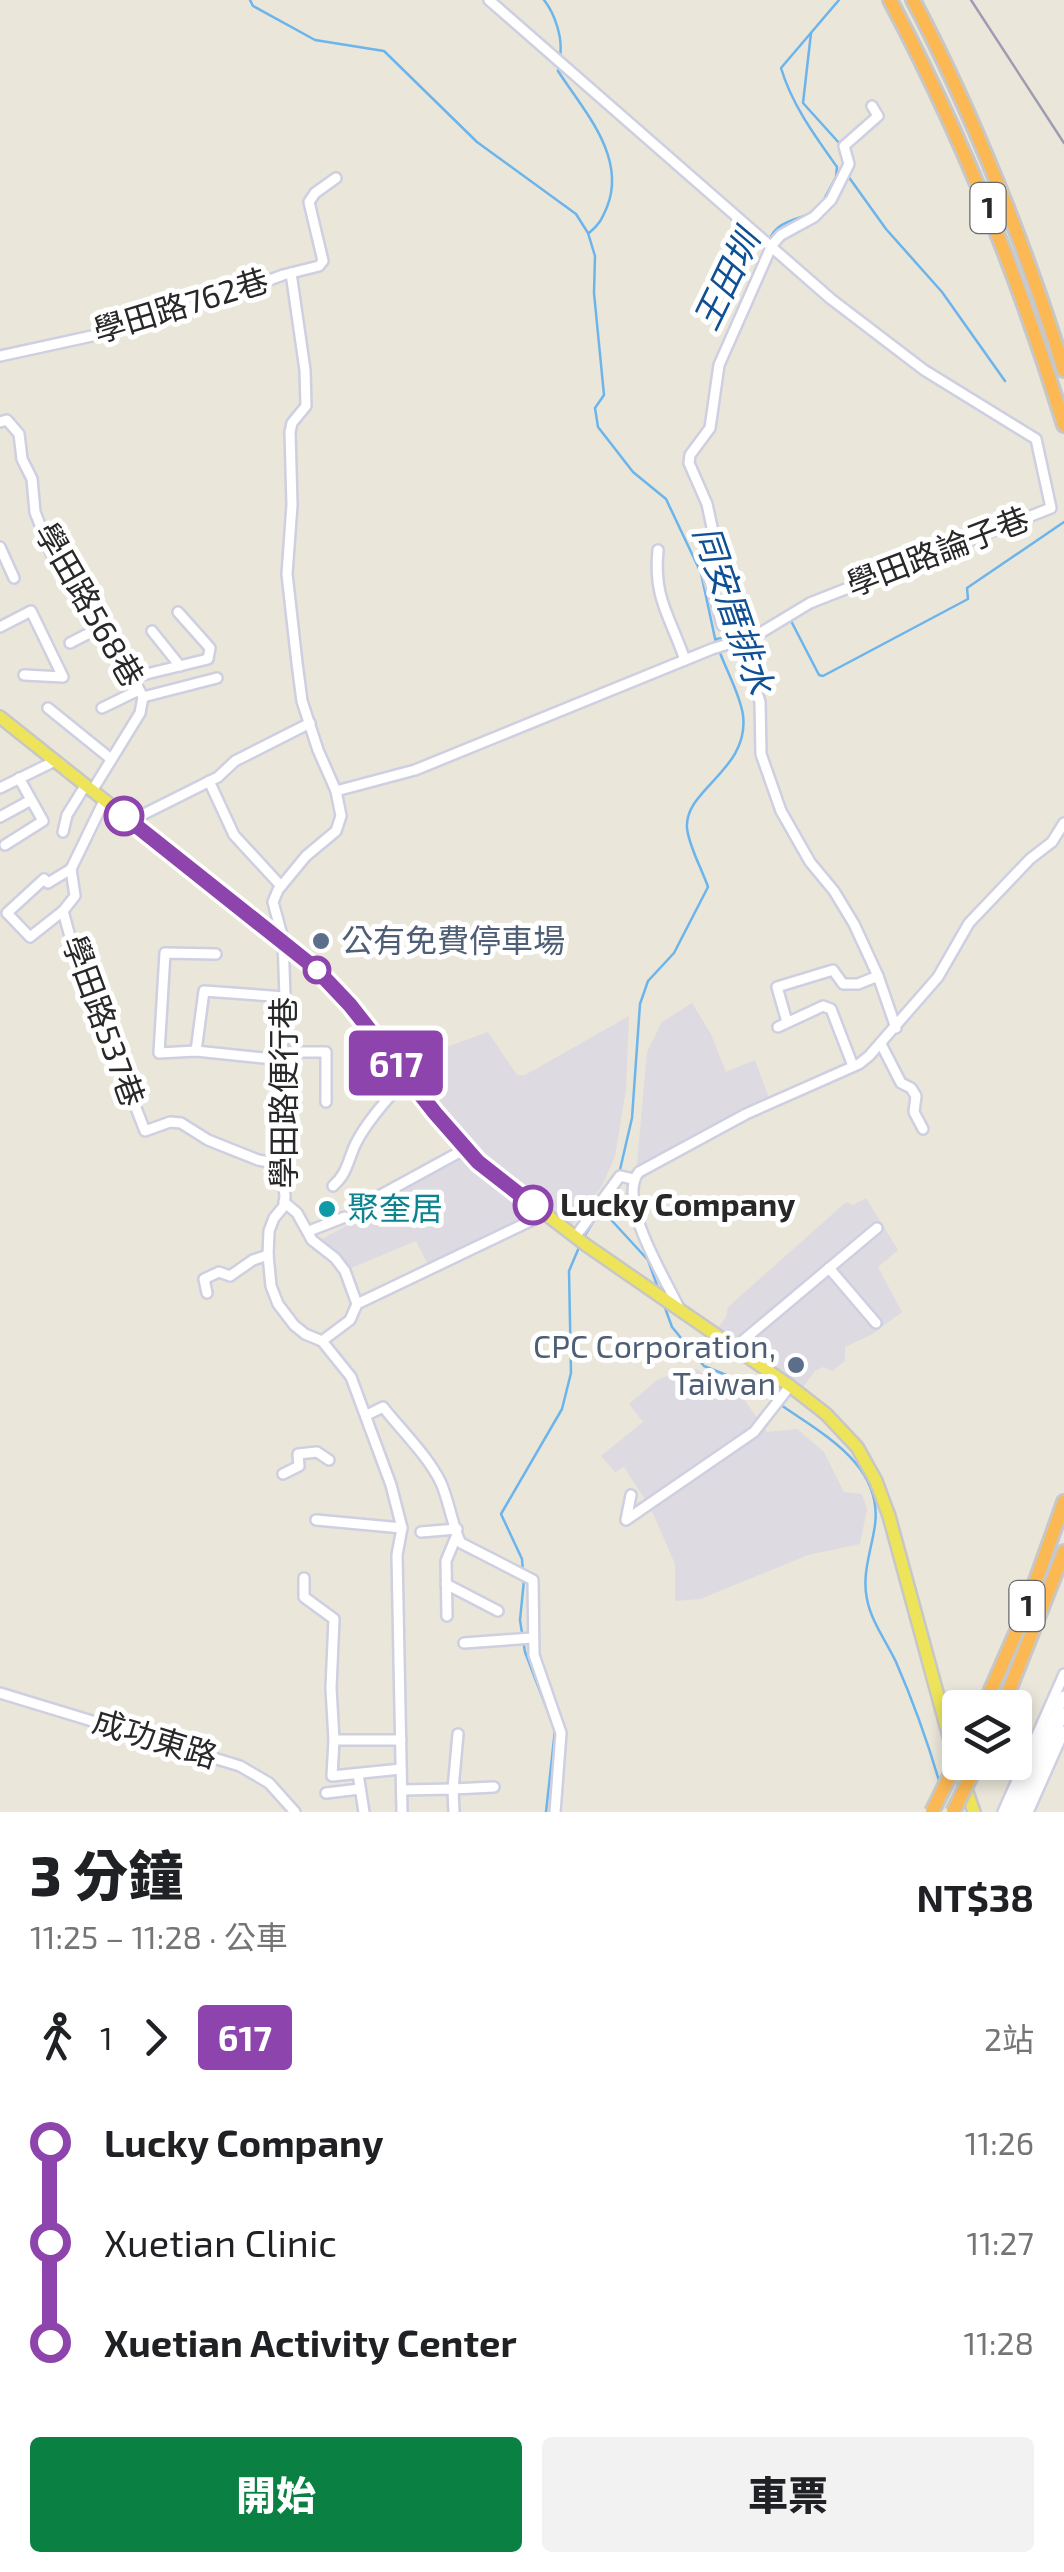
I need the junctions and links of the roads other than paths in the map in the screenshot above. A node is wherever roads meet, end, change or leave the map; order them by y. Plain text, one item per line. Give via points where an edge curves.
1 (489, 0) edge
2 (890, 0) edge
3 (912, 0) edge
4 (872, 106) dead end
5 (336, 178) dead end
6 (772, 245) junction
7 (291, 273) junction
8 (0, 356) edge
9 (1064, 370) edge
10 (0, 422) edge
11 (1064, 425) edge
12 (0, 547) edge
13 (658, 550) dead end
14 (14, 578) dead end
15 (178, 612) dead end
16 (106, 625) junction
17 (0, 627) edge
18 (152, 631) dead end
19 (738, 640) junction
20 (70, 644) dead end
21 (685, 660) junction
22 (180, 666) junction
23 (24, 675) dead end
24 (134, 678) junction
25 (217, 678) dead end
26 (141, 693) junction
27 (48, 708) dead end
28 (102, 708) dead end
29 (0, 717) edge
30 (310, 723) junction
31 (13, 728) junction
32 (0, 735) edge
33 (111, 759) junction
34 (56, 762) junction
35 (19, 778) junction
36 (210, 781) junction
37 (0, 788) edge
38 (89, 788) junction
39 (336, 791) junction
40 (31, 800) junction
41 (104, 801) junction
42 (0, 817) edge
43 (1064, 823) edge
44 (133, 824) junction
45 (64, 832) dead end
46 (5, 845) dead end
47 (70, 869) junction
48 (281, 886) junction
49 (63, 912) junction
50 (283, 939) junction
51 (216, 954) dead end
52 (878, 976) junction
53 (285, 997) junction
54 (896, 1028) junction
55 (881, 1044) junction
56 (196, 1052) junction
57 (283, 1056) junction
58 (853, 1066) junction
59 (406, 1076) junction
60 (326, 1102) dead end
61 (923, 1129) dead end
62 (467, 1148) junction
63 (280, 1164) junction
64 (633, 1179) junction
65 (334, 1186) dead end
66 (370, 1201) dead end
67 (284, 1202) junction
68 (545, 1214) junction
69 (344, 1218) dead end
70 (877, 1228) dead end
71 (308, 1231) junction
72 (575, 1237) junction
73 (268, 1255) junction
74 (829, 1268) junction
75 (207, 1293) dead end
76 (357, 1304) junction
77 (680, 1310) junction
78 (876, 1323) dead end
79 (322, 1341) junction
80 (734, 1348) junction
81 (788, 1390) junction
82 (367, 1415) junction
83 (329, 1460) dead end
84 (283, 1474) dead end
85 (632, 1495) dead end
86 (1064, 1502) edge
87 (316, 1520) dead end
88 (402, 1528) junction
89 (421, 1532) dead end
90 (457, 1533) junction
91 (1064, 1552) edge
92 (304, 1578) dead end
93 (446, 1584) junction
94 (498, 1611) dead end
95 (447, 1616) dead end
96 (532, 1638) junction
97 (464, 1643) dead end
98 (1064, 1674) edge
99 (992, 1690) edge
100 (1009, 1690) edge
101 (0, 1693) edge
102 (1064, 1696) edge
103 (1064, 1713) edge
104 (1064, 1731) edge
105 (458, 1734) dead end
106 (334, 1740) junction
107 (401, 1740) junction
108 (401, 1769) junction
109 (358, 1774) junction
110 (948, 1780) edge
111 (969, 1780) edge
112 (1030, 1783) junction
113 (494, 1787) dead end
114 (453, 1788) junction
115 (360, 1789) junction
116 (402, 1790) junction
117 (326, 1793) dead end
118 (295, 1812) edge
119 (364, 1812) edge
120 (402, 1812) edge
121 (454, 1812) edge
122 (555, 1812) edge
123 (932, 1812) edge
124 (953, 1812) edge
125 (974, 1812) edge
126 (1003, 1812) edge
127 (1012, 1812) edge
128 (1020, 1812) edge
129 (1028, 1812) edge

1 - 6 street, 學田路論子巷
2 - 11 highway, 1 via 982,194
3 - 9 highway, 1 via 990,170
4 - 6 street via 878,116 844,146 849,164 831,200
5 - 7 street, 學田路762巷 via 309,202 323,261
6 - 19 street via 719,365 710,428 689,463 712,527 708,574 716,610
6 - 19 street, 學田路論子巷 via 924,370 1036,439 1051,508 810,602
7 - 8 street, 學田路762巷 via 232,294 182,299 101,334
7 - 30 street via 306,406 290,432 287,574
10 - 16 street, 學田路568巷 via 7,420 19,434 35,512 52,553
12 - 14 street
13 - 21 street via 660,601
15 - 22 street via 210,648 208,659
16 - 20 street
16 - 24 street, 學田路568巷
17 - 23 street via 31,610 63,678
18 - 22 street
19 - 21 street, 學田路論子巷
19 - 52 street via 760,702 761,754 781,811 854,924
21 - 39 street, 學田路論子巷 via 415,770
22 - 24 street
24 - 26 street, 學田路568巷
25 - 26 street
26 - 28 street
26 - 33 street, 學田路568巷 via 140,713
27 - 33 street
29 - 31 main road
30 - 36 street
30 - 39 street
31 - 32 street
31 - 34 main road
33 - 38 street, 學田路568巷
34 - 35 street
34 - 38 main road
35 - 37 street
35 - 40 street
36 - 44 street
36 - 48 street via 234,835
38 - 41 main road
38 - 45 street, 學田路568巷 via 67,815
39 - 48 street via 336,832
40 - 42 street
40 - 46 street via 43,821
41 - 44 main road
41 - 47 street, 學田路537巷
43 - 54 street via 969,922 938,977
44 - 50 main road
47 - 49 street, 學田路537巷 via 75,896
47 - 49 street, 學田路537巷 via 48,883 44,879 7,913 30,937
48 - 50 street via 273,902
49 - 63 street, 學田路537巷 via 145,1131 181,1122 208,1140
50 - 53 street, 學田路便行巷
50 - 59 main road via 350,1005
51 - 56 street via 164,953 159,1053
52 - 54 street
52 - 58 street via 843,984 833,970 777,987 782,1025 823,1006 831,1009
53 - 56 street via 204,992
53 - 57 street, 學田路便行巷
54 - 55 street
55 - 58 street
55 - 61 street via 900,1083 916,1096 914,1112
56 - 57 street
57 - 60 street via 326,1052
57 - 63 street, 學田路便行巷
58 - 64 street via 746,1114
59 - 62 main road
59 - 65 street via 355,1144
62 - 66 street
62 - 68 main road
63 - 67 street, 學田路便行巷
64 - 72 street via 620,1176
64 - 77 street via 632,1206
67 - 71 street
67 - 73 street, 學田路便行巷 via 269,1231
68 - 72 main road
68 - 76 street
69 - 71 street
70 - 74 street
71 - 76 street via 345,1271
72 - 77 main road
73 - 75 street via 230,1276 219,1272 204,1279
73 - 79 street, 學田路便行巷 via 278,1304 294,1324
74 - 78 street
74 - 80 street
76 - 79 street via 350,1320
77 - 80 main road
79 - 82 street, 學田路便行巷 via 351,1377
80 - 81 main road
81 - 85 street via 754,1432 626,1520
81 - 125 main road via 850,1438 876,1482
82 - 88 street, 學田路便行巷
82 - 90 street via 383,1407 436,1472
83 - 84 street via 317,1452 298,1454 300,1466
86 - 99 highway, 1
87 - 88 street
88 - 107 street, 學田路便行巷 via 396,1556
89 - 90 street
90 - 93 street via 446,1560
90 - 96 street via 461,1543 533,1580
91 - 100 highway, 1
92 - 106 street via 304,1597 334,1618
93 - 94 street
93 - 95 street
96 - 97 street
96 - 122 street via 561,1733
98 - 126 street
101 - 118 street, 成功東路 via 240,1766
102 - 112 street
103 - 112 street
104 - 129 street
105 - 114 street
106 - 107 street
106 - 109 street via 332,1776
107 - 108 street, 學田路便行巷
108 - 109 street
108 - 116 street, 學田路便行巷
109 - 115 street
110 - 123 highway, bridge
111 - 124 highway, bridge
112 - 127 street
112 - 128 street
113 - 114 street
114 - 116 street
114 - 121 street
115 - 117 street
115 - 119 street
116 - 120 street, 學田路便行巷

